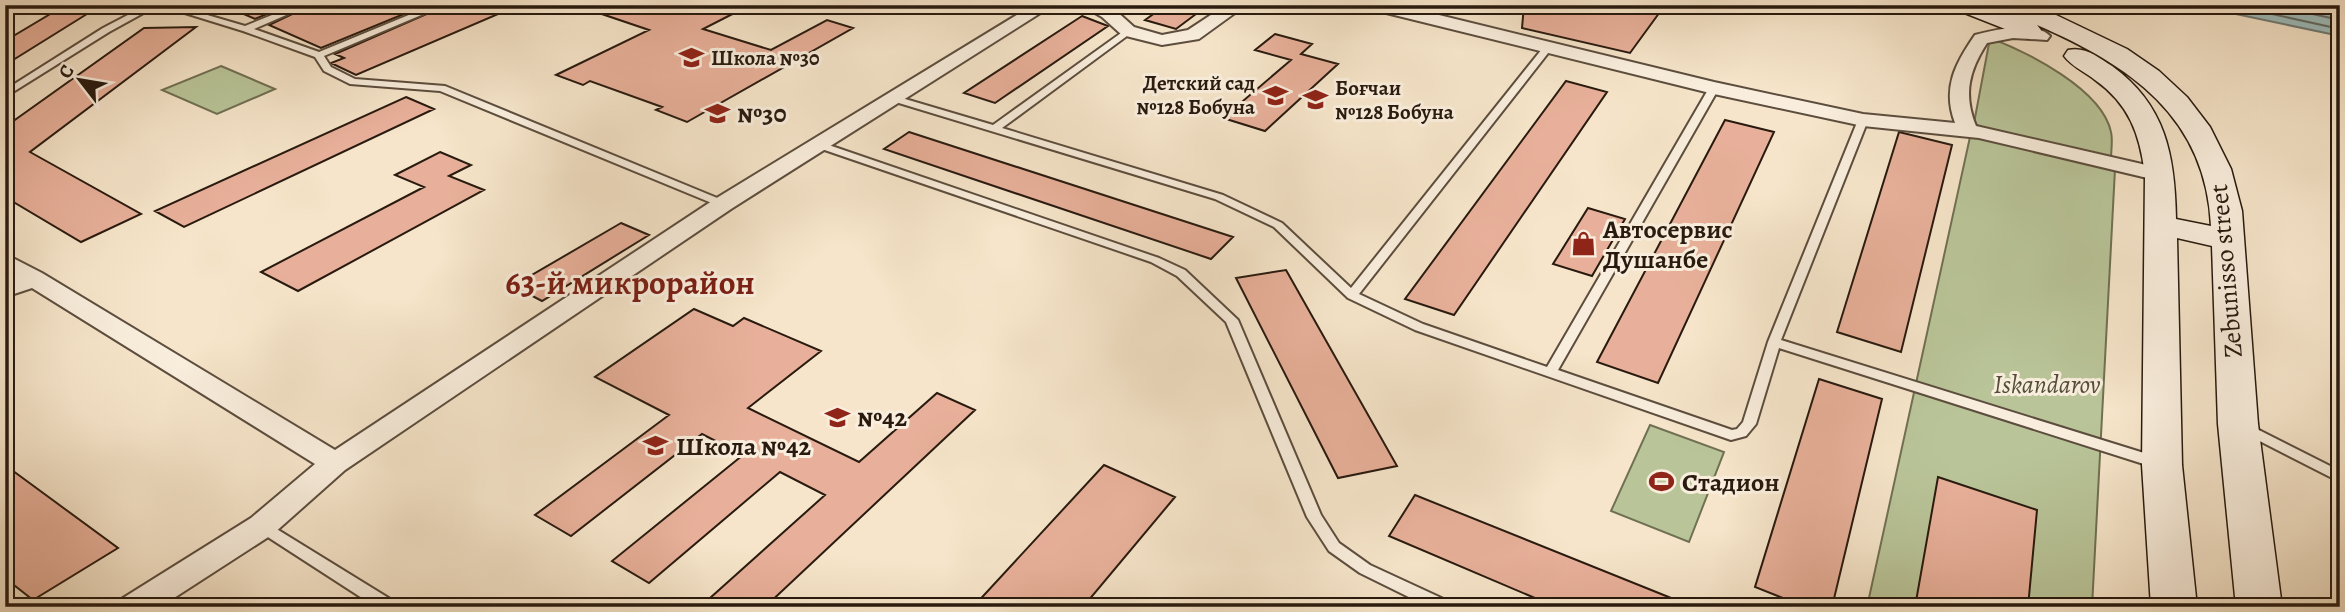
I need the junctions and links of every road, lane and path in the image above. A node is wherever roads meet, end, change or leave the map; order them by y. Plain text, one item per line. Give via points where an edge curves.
1 (11, 5) edge
2 (154, 5) edge
3 (163, 5) edge
4 (203, 5) edge
5 (305, 5) edge
6 (441, 5) edge
7 (1045, 5) edge
8 (1089, 5) edge
9 (1238, 5) edge
10 (1376, 5) edge
11 (1966, 5) edge
12 (2006, 5) edge
13 (5, 7) edge
14 (185, 12) junction
15 (246, 29) junction
16 (1128, 31) junction
17 (2041, 36) junction
18 (1549, 46) junction
19 (319, 55) junction
20 (1714, 88) junction
21 (5, 94) edge
22 (892, 98) junction
23 (1863, 120) junction
24 (994, 129) junction
25 (1968, 131) junction
26 (817, 144) junction
27 (2160, 175) junction
28 (723, 204) junction
29 (2160, 225) junction
30 (2228, 240) junction
31 (5, 261) edge
32 (34, 278) junction
33 (5, 290) edge
34 (1352, 295) junction
35 (1774, 342) junction
36 (1550, 373) junction
37 (2238, 424) junction
38 (335, 463) junction
39 (2162, 465) junction
40 (2340, 477) edge
41 (262, 526) junction
42 (134, 607) edge
43 (389, 607) edge
44 (1444, 607) edge
45 (2174, 607) edge
46 (2259, 607) edge

1 - 13 street
2 - 21 lane
3 - 14 lane
4 - 14 lane
5 - 15 lane
6 - 19 lane
7 - 22 street
8 - 16 street via 1108,13
9 - 16 street via 1180,39 1162,40
10 - 18 street
11 - 17 main road
12 - 30 main road, Zebunisso street via 2112,52 2159,81 2188,112 2208,147 2222,182
14 - 15 lane
15 - 19 lane
16 - 24 lane
17 - 25 street via 2013,33 1981,39 1962,72 1956,102
17 - 27 main road via 2089,63 2130,94 2157,139
18 - 20 street
18 - 34 lane
19 - 28 lane via 327,69 353,82 442,88
20 - 23 street
20 - 36 lane
22 - 24 lane
22 - 26 street
23 - 25 street
23 - 35 lane
24 - 34 lane via 1261,214
25 - 27 street
26 - 28 street
26 - 44 lane via 1156,260 1181,273 1232,320 1314,517 1334,547 1365,569
27 - 29 main road
28 - 38 street
29 - 30 main road
29 - 39 main road
30 - 37 main road, Zebunisso street
31 - 32 street
32 - 33 street
32 - 38 street
34 - 36 lane via 1419,327
35 - 36 lane via 1749,425 1731,435
35 - 39 lane
37 - 40 lane
37 - 46 main road, Zebunisso street
38 - 41 street
39 - 45 main road
41 - 42 street
41 - 43 lane

